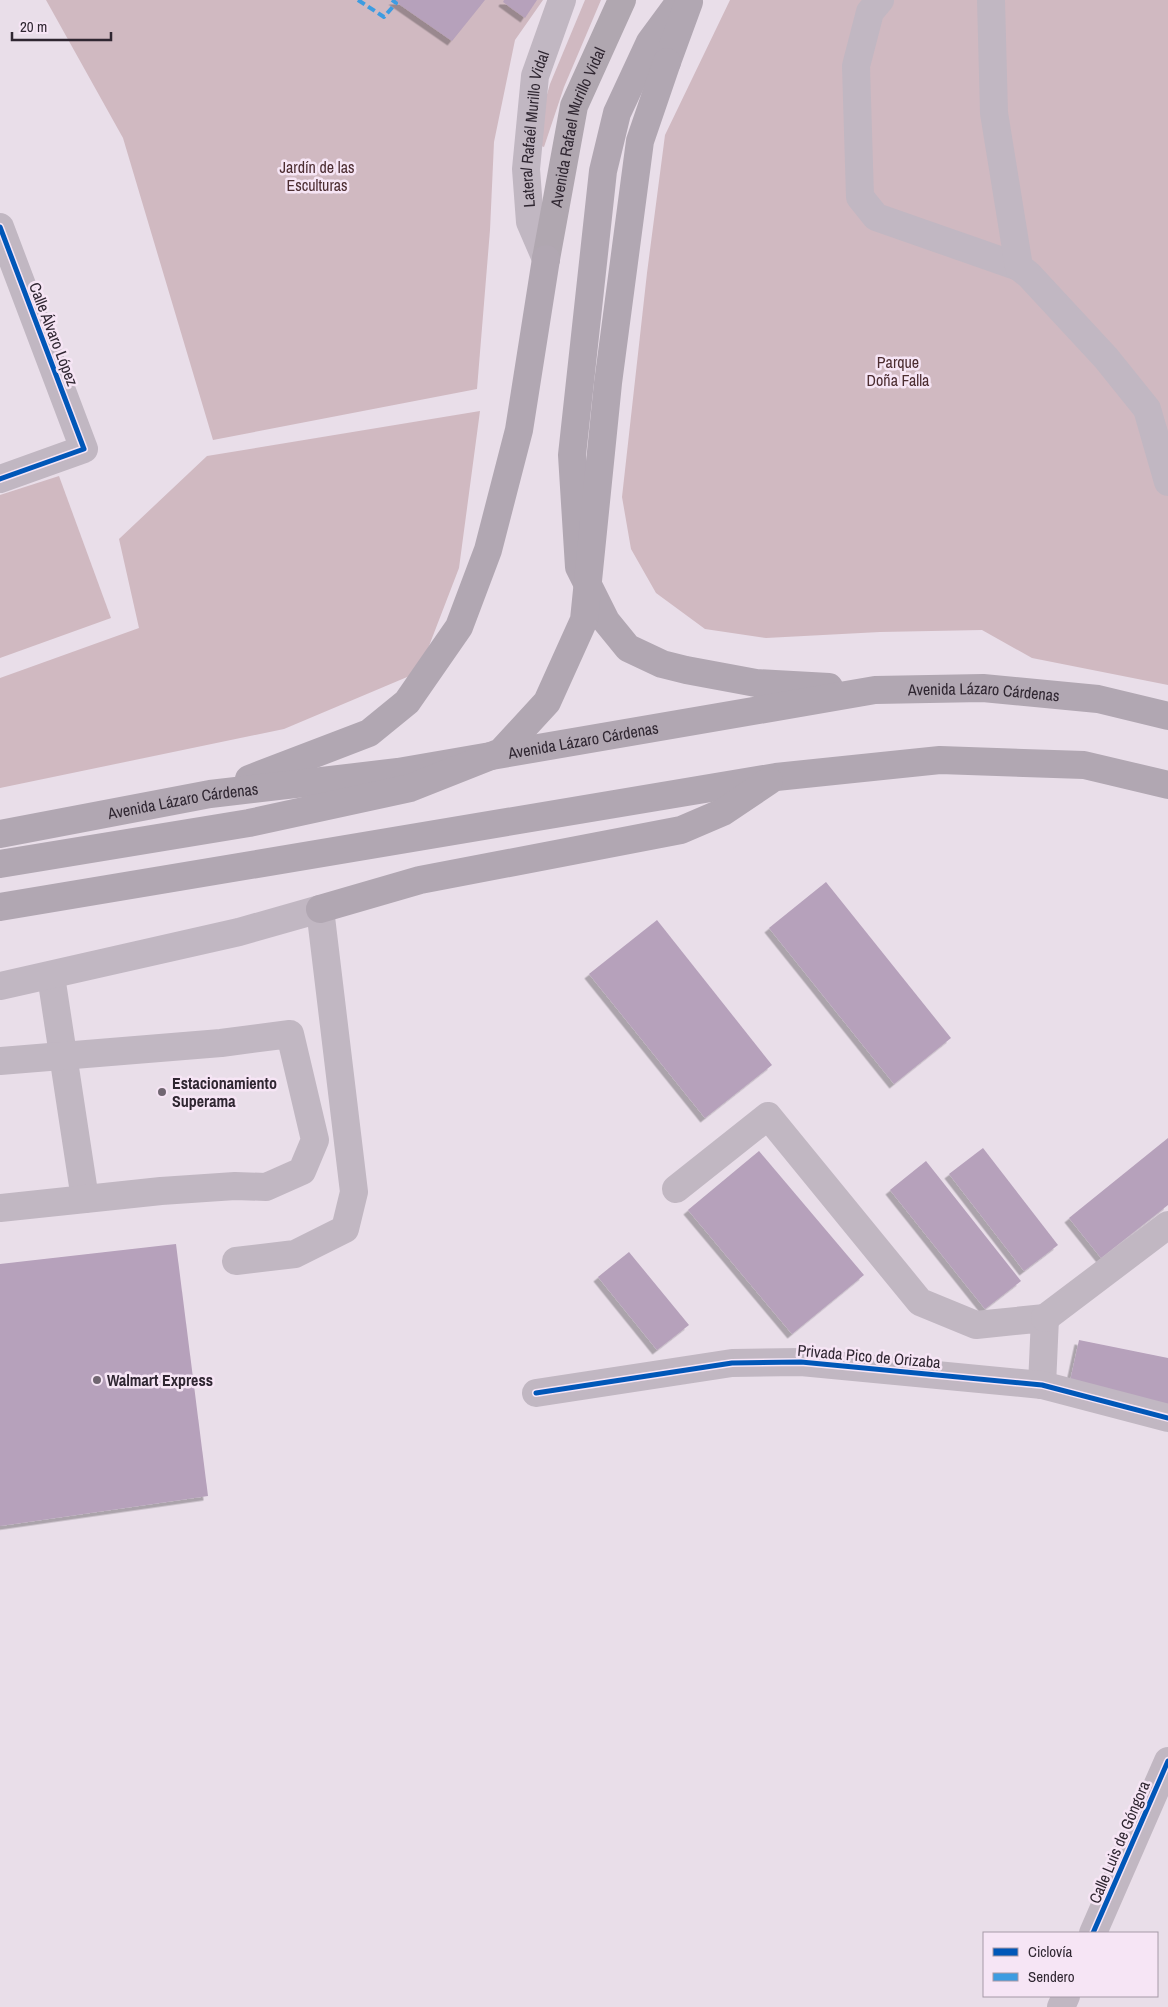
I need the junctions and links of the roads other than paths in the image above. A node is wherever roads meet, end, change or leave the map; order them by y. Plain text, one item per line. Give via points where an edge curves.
1 (562, 0) edge
2 (622, 0) edge
3 (681, 0) edge
4 (690, 0) edge
5 (880, 0) edge
6 (992, 0) edge
7 (0, 227) edge
8 (546, 259) junction
9 (1019, 267) junction
10 (0, 479) edge
11 (1168, 482) edge
12 (875, 690) junction
13 (1168, 716) edge
14 (776, 777) junction
15 (1168, 785) edge
16 (210, 794) junction
17 (0, 834) edge
18 (0, 864) edge
19 (0, 907) edge
20 (320, 909) junction
21 (51, 976) junction
22 (0, 986) edge
23 (63, 1056) junction
24 (0, 1061) edge
25 (676, 1189) dead end
26 (85, 1200) junction
27 (0, 1208) edge
28 (1168, 1225) edge
29 (236, 1261) dead end
30 (1045, 1318) junction
31 (1042, 1385) junction
32 (536, 1393) dead end
33 (1168, 1418) edge
34 (1168, 1761) edge
35 (1093, 1932) edge

1 - 8 street, Lateral Rafaél Murillo Vidal via 536,76 526,169 530,222
2 - 8 main road, Avenida Rafael Murillo Vidal via 574,106
3 - 12 highway via 650,42 617,113 603,171 572,455 579,566 606,621 628,648 662,664 756,683
4 - 18 highway, bridge via 640,141 609,374 584,620 547,702 501,752 410,788 249,823
5 - 9 street via 870,12 856,66 860,197 876,217
6 - 9 street via 994,114
7 - 10 street, Calle Álvaro López via 84,449
8 - 16 highway via 519,430 488,550 459,627 406,702 369,733
9 - 11 street via 1106,358 1147,409
12 - 13 highway, Avenida Lázaro Cárdenas via 983,688 1098,699
12 - 16 highway, Avenida Lázaro Cárdenas via 398,772
14 - 15 highway via 940,760 1084,765
14 - 19 highway
14 - 20 highway via 723,812 681,830 420,880
16 - 17 highway, Avenida Lázaro Cárdenas
20 - 21 street via 239,932
20 - 29 street via 354,1192 345,1229 295,1254
21 - 22 street
21 - 23 street
23 - 24 street
23 - 26 street
23 - 26 street via 290,1034 315,1140 302,1171 266,1187 162,1191
25 - 30 street via 768,1116 920,1302 976,1325
26 - 27 street
28 - 30 street
30 - 31 street
31 - 32 street, Privada Pico de Orizaba via 801,1362 732,1363
31 - 33 street, Privada Pico de Orizaba
34 - 35 street, Calle Luis de Góngora

